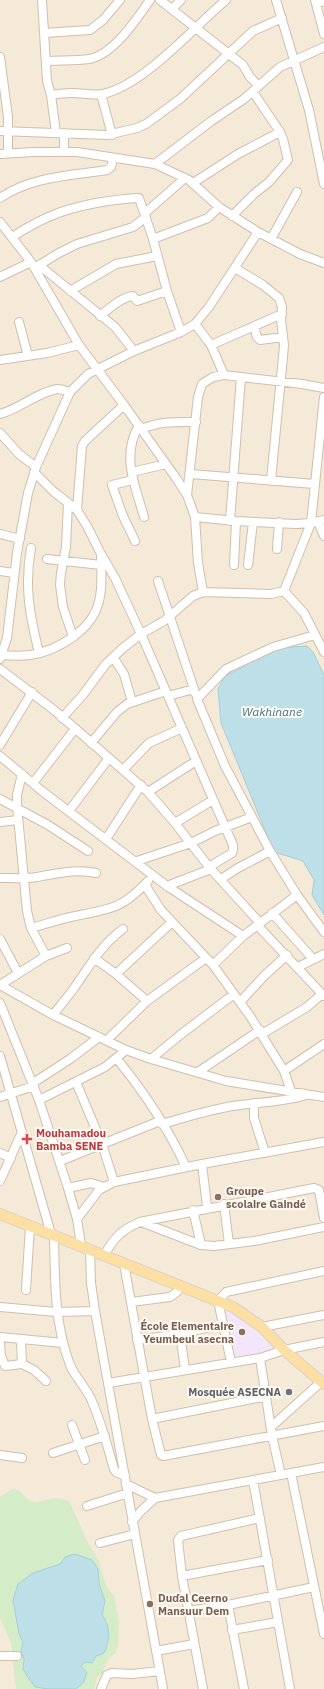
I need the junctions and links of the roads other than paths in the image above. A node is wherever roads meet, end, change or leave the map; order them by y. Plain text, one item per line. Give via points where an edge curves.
1 (42, 0) edge
2 (120, 0) edge
3 (150, 0) edge
4 (160, 0) edge
5 (181, 0) edge
6 (226, 0) edge
7 (276, 0) edge
8 (318, 2) edge
9 (172, 9) junction
10 (282, 18) junction
11 (196, 28) junction
12 (44, 33) junction
13 (324, 34) edge
14 (324, 47) edge
15 (228, 53) junction
16 (0, 57) edge
17 (294, 59) junction
18 (46, 61) junction
19 (259, 86) junction
20 (253, 92) junction
21 (101, 94) junction
22 (51, 95) junction
23 (4, 131) edge
24 (280, 132) junction
25 (60, 133) junction
26 (112, 135) junction
27 (64, 152) junction
28 (4, 154) edge
29 (113, 158) junction
30 (155, 164) junction
31 (185, 178) junction
32 (193, 183) junction
33 (324, 184) edge
34 (297, 192) dead end
35 (0, 198) edge
36 (219, 207) junction
37 (145, 215) junction
38 (232, 216) junction
39 (0, 222) edge
40 (3, 231) edge
41 (258, 232) junction
42 (12, 237) junction
43 (153, 239) junction
44 (271, 239) junction
45 (157, 256) junction
46 (324, 263) edge
47 (35, 265) junction
48 (235, 268) junction
49 (0, 277) edge
50 (70, 291) junction
51 (167, 291) junction
52 (282, 314) junction
53 (100, 316) junction
54 (19, 322) dead end
55 (195, 324) junction
56 (254, 326) junction
57 (181, 332) junction
58 (283, 337) junction
59 (79, 345) junction
60 (211, 345) junction
61 (134, 351) junction
62 (28, 356) junction
63 (0, 360) edge
64 (98, 370) junction
65 (224, 375) junction
66 (241, 377) junction
67 (281, 381) junction
68 (324, 388) edge
69 (70, 392) junction
70 (324, 397) edge
71 (124, 405) junction
72 (0, 414) edge
73 (196, 422) junction
74 (140, 427) junction
75 (0, 433) edge
76 (166, 464) junction
77 (320, 468) edge
78 (35, 470) junction
79 (191, 474) junction
80 (133, 476) junction
81 (234, 478) junction
82 (271, 480) junction
83 (314, 484) junction
84 (187, 495) junction
85 (68, 503) junction
86 (77, 510) junction
87 (144, 517) dead end
88 (195, 517) junction
89 (233, 521) junction
90 (253, 522) junction
91 (279, 522) junction
92 (318, 522) edge
93 (0, 534) edge
94 (324, 536) edge
95 (20, 539) junction
96 (135, 541) dead end
97 (31, 548) dead end
98 (277, 549) dead end
99 (101, 554) junction
100 (47, 559) dead end
101 (64, 561) junction
102 (101, 565) junction
103 (234, 565) dead end
104 (248, 565) dead end
105 (0, 571) edge
106 (14, 573) junction
107 (158, 582) dead end
108 (284, 591) junction
109 (203, 592) junction
110 (169, 616) junction
111 (141, 634) junction
112 (315, 635) junction
113 (3, 637) edge
114 (73, 637) junction
115 (324, 652) edge
116 (39, 653) junction
117 (1, 657) edge
118 (113, 657) junction
119 (0, 669) edge
120 (194, 689) junction
121 (32, 692) junction
122 (167, 694) junction
123 (197, 699) junction
124 (132, 702) junction
125 (62, 718) junction
126 (182, 728) junction
127 (75, 729) junction
128 (91, 743) junction
129 (0, 745) edge
130 (0, 756) edge
131 (109, 758) junction
132 (196, 761) junction
133 (123, 770) junction
134 (22, 774) junction
135 (33, 783) junction
136 (141, 785) junction
137 (148, 792) junction
138 (0, 799) edge
139 (213, 800) junction
140 (16, 806) junction
141 (69, 811) junction
142 (252, 817) junction
143 (18, 820) junction
144 (0, 822) edge
145 (176, 823) junction
146 (225, 827) junction
147 (106, 839) junction
148 (191, 843) junction
149 (88, 851) dead end
150 (270, 851) junction
151 (136, 861) junction
152 (210, 868) junction
153 (96, 873) dead end
154 (154, 875) junction
155 (23, 877) junction
156 (0, 878) edge
157 (221, 879) junction
158 (145, 885) junction
159 (167, 886) junction
160 (297, 894) junction
161 (272, 913) junction
162 (172, 922) junction
163 (258, 924) junction
164 (31, 928) junction
165 (123, 929) dead end
166 (324, 932) edge
167 (243, 936) junction
168 (0, 939) edge
169 (67, 948) dead end
170 (324, 954) edge
171 (46, 956) junction
172 (287, 956) junction
173 (94, 958) junction
174 (206, 958) junction
175 (313, 959) junction
176 (213, 965) junction
177 (298, 967) junction
178 (18, 973) junction
179 (116, 974) junction
180 (0, 985) edge
181 (234, 994) junction
182 (323, 995) edge
183 (147, 1001) junction
184 (240, 1002) junction
185 (0, 1003) edge
186 (53, 1015) junction
187 (261, 1032) junction
188 (103, 1039) junction
189 (324, 1044) edge
190 (126, 1050) junction
191 (0, 1056) edge
192 (117, 1059) junction
193 (151, 1059) junction
194 (284, 1071) junction
195 (198, 1072) junction
196 (76, 1082) junction
197 (34, 1085) junction
198 (291, 1091) junction
199 (10, 1095) junction
200 (307, 1095) junction
201 (0, 1097) edge
202 (324, 1097) edge
203 (39, 1100) junction
204 (254, 1103) junction
205 (161, 1123) junction
206 (22, 1132) junction
207 (324, 1142) edge
208 (102, 1144) junction
209 (0, 1153) edge
210 (265, 1153) junction
211 (10, 1158) junction
212 (60, 1161) junction
213 (202, 1164) junction
214 (186, 1167) junction
215 (0, 1181) edge
216 (114, 1182) junction
217 (104, 1187) junction
218 (68, 1188) junction
219 (224, 1204) junction
220 (207, 1208) junction
221 (193, 1210) junction
222 (0, 1214) edge
223 (324, 1218) edge
224 (77, 1219) junction
225 (140, 1222) junction
226 (30, 1226) junction
227 (324, 1227) edge
228 (52, 1234) junction
229 (229, 1244) junction
230 (201, 1245) junction
231 (85, 1247) junction
232 (104, 1255) junction
233 (124, 1264) junction
234 (324, 1271) edge
235 (179, 1286) junction
236 (26, 1290) dead end
237 (218, 1301) junction
238 (131, 1302) junction
239 (0, 1307) edge
240 (95, 1311) junction
241 (56, 1312) junction
242 (324, 1315) edge
243 (223, 1324) junction
244 (262, 1327) junction
245 (180, 1334) junction
246 (0, 1337) edge
247 (21, 1340) junction
248 (137, 1340) junction
249 (324, 1342) edge
250 (0, 1343) edge
251 (63, 1343) junction
252 (284, 1350) junction
253 (260, 1358) junction
254 (231, 1362) junction
255 (22, 1364) junction
256 (185, 1369) junction
257 (145, 1376) junction
258 (46, 1381) dead end
259 (108, 1383) junction
260 (323, 1383) edge
261 (267, 1396) junction
262 (152, 1419) junction
263 (72, 1425) dead end
264 (324, 1426) edge
265 (271, 1431) junction
266 (105, 1436) junction
267 (79, 1445) junction
268 (54, 1453) dead end
269 (0, 1455) edge
270 (22, 1458) dead end
271 (84, 1460) dead end
272 (324, 1467) edge
273 (291, 1473) junction
274 (281, 1475) junction
275 (125, 1480) junction
276 (253, 1480) junction
277 (128, 1493) junction
278 (155, 1498) junction
279 (87, 1506) dead end
280 (260, 1518) junction
281 (132, 1522) junction
282 (135, 1534) junction
283 (100, 1543) dead end
284 (268, 1560) junction
285 (182, 1576) junction
286 (318, 1592) edge
287 (274, 1595) junction
288 (228, 1605) junction
289 (188, 1611) junction
290 (278, 1622) junction
291 (232, 1630) junction
292 (324, 1631) edge
293 (194, 1644) junction
294 (156, 1651) junction
295 (0, 1656) edge
296 (17, 1656) dead end
297 (160, 1671) junction
298 (101, 1689) edge
299 (163, 1689) edge
300 (203, 1689) edge
301 (244, 1689) edge
302 (290, 1689) edge

1 - 12 street
2 - 12 street via 103,20 90,30
3 - 18 street via 123,35 95,58
4 - 9 street
5 - 9 street
6 - 11 street
7 - 10 street
8 - 13 street
9 - 11 street
10 - 15 street via 253,31
10 - 17 street
11 - 15 street
11 - 21 street via 134,79
12 - 18 street
14 - 17 street
15 - 19 street via 243,65
15 - 26 street via 185,95 158,115 137,128
16 - 23 street via 6,101
17 - 19 street via 280,67
17 - 33 street via 309,110
18 - 22 street
19 - 20 street
20 - 24 street
20 - 30 street
21 - 22 street
21 - 26 street
22 - 25 street
23 - 25 street
23 - 28 street
24 - 32 street via 238,154
24 - 38 street via 287,162
25 - 26 street
25 - 27 street
27 - 28 street
27 - 29 street
29 - 30 street
29 - 35 street via 107,170 36,180
30 - 31 street
31 - 32 street
31 - 37 street
32 - 36 street
34 - 44 street
36 - 38 street
36 - 43 street via 208,218
37 - 42 street via 137,198 81,206 51,215
37 - 43 street
37 - 47 street via 133,227 77,244
38 - 41 street
39 - 40 street
40 - 42 street
41 - 44 street
41 - 48 street
42 - 47 street
43 - 45 street
44 - 46 street
45 - 50 street via 116,264
45 - 51 street
47 - 49 street
47 - 50 street
47 - 59 street
48 - 52 street via 277,296
48 - 55 street
50 - 53 street
51 - 53 street via 137,301 133,296 129,297
51 - 57 street
52 - 56 street
52 - 58 street
53 - 61 street via 115,327
54 - 62 street
55 - 57 street
55 - 60 street
56 - 58 street via 260,340
56 - 60 street
57 - 61 street
58 - 67 street
59 - 62 street
59 - 64 street
60 - 65 street
61 - 64 street
62 - 63 street
64 - 69 street via 82,378
64 - 71 street
65 - 66 street
65 - 73 street via 213,377 202,384
66 - 67 street
66 - 81 street
67 - 68 street
67 - 82 street
69 - 72 street via 60,389 50,391
69 - 78 street
70 - 77 street
71 - 74 street
71 - 86 street via 82,446
73 - 74 street via 166,422
73 - 79 street
74 - 76 street
74 - 80 street via 133,435 130,450
75 - 78 street
76 - 80 street
76 - 84 street
77 - 83 street
78 - 85 street
78 - 95 street
79 - 81 street
79 - 84 street
80 - 87 street
80 - 96 street via 112,485
81 - 82 street
81 - 89 street
82 - 83 street
83 - 92 street
84 - 88 street
85 - 86 street
85 - 101 street
86 - 99 street
88 - 89 street
88 - 109 street via 198,564
89 - 90 street
89 - 103 street
90 - 91 street
90 - 104 street
91 - 92 street
91 - 98 street
92 - 94 street
92 - 108 street
93 - 95 street
95 - 106 street
97 - 116 street via 28,566 28,603
99 - 102 street
99 - 111 street
100 - 101 street
101 - 102 street
101 - 114 street via 60,579 61,596
102 - 114 street via 98,608 90,623
105 - 106 street
106 - 113 street
107 - 110 street
108 - 109 street via 271,594
108 - 112 street via 304,613
109 - 110 street via 193,596
110 - 111 street
110 - 120 street
111 - 118 street
111 - 122 street
112 - 115 street
112 - 123 street via 272,647 226,669
113 - 117 street
114 - 116 street
116 - 117 street
118 - 124 street via 124,674
118 - 125 street
119 - 121 street
120 - 122 street
120 - 123 street
121 - 125 street
121 - 129 street
122 - 124 street
122 - 126 street
123 - 142 street via 225,766
124 - 128 street via 117,712
125 - 127 street
126 - 132 street
126 - 133 street via 149,743
127 - 128 street
127 - 135 street
128 - 131 street
130 - 134 street
131 - 133 street
131 - 141 street
132 - 137 street
132 - 139 street
133 - 136 street
134 - 135 street
134 - 140 street
135 - 141 street
136 - 137 street
136 - 147 street
137 - 145 street
138 - 140 street
139 - 145 street
139 - 146 street
140 - 143 street
140 - 149 street
141 - 147 street
142 - 146 street
142 - 150 street
143 - 144 street
143 - 155 street
145 - 148 street
146 - 148 street
146 - 152 street via 233,845 233,852
147 - 151 street
148 - 151 street
148 - 152 street
150 - 157 street
150 - 160 street
151 - 154 street
152 - 157 street
152 - 159 street
153 - 155 street via 68,871
154 - 158 street
154 - 159 street
155 - 156 street
155 - 164 street via 24,899
157 - 163 street
158 - 162 street
158 - 164 street via 127,901 110,909
159 - 167 street
160 - 161 street
160 - 166 street
161 - 163 street
161 - 175 street
162 - 174 street
162 - 179 street
163 - 167 street
163 - 172 street
164 - 171 street
165 - 173 street via 107,942
167 - 176 street
168 - 178 street
169 - 171 street
170 - 175 street
171 - 178 street
172 - 177 street
172 - 184 street
173 - 179 street
173 - 186 street via 75,988
174 - 176 street
174 - 183 street
175 - 177 street
176 - 181 street
177 - 182 street
178 - 180 street
179 - 183 street
180 - 186 street
181 - 184 street
181 - 193 street
182 - 187 street via 301,1011
183 - 188 street
184 - 187 street
185 - 197 street
186 - 188 street
187 - 194 street
187 - 195 street
188 - 190 street
188 - 197 street
189 - 194 street
190 - 192 street
190 - 193 street
191 - 199 street
192 - 196 street
192 - 205 street via 148,1098
193 - 195 street
194 - 198 street
195 - 198 street via 226,1081
196 - 203 street
196 - 208 street
197 - 199 street
197 - 203 street
198 - 200 street
199 - 201 street
199 - 206 street
200 - 202 street
200 - 204 street via 290,1100
203 - 212 street
204 - 205 street
204 - 210 street via 254,1118
205 - 208 street
205 - 214 street via 177,1146
206 - 211 street
206 - 228 street
207 - 210 street
208 - 212 street
208 - 216 street
209 - 211 street
210 - 213 street
211 - 215 street
212 - 218 street
213 - 214 street
213 - 220 street
214 - 216 street
216 - 217 street
217 - 218 street via 91,1183
217 - 224 street
218 - 224 street
219 - 220 street
219 - 223 street via 314,1188 319,1190
219 - 229 street
220 - 221 street
221 - 225 street
221 - 230 street
222 - 226 main road
224 - 231 street
225 - 230 street
225 - 232 street via 119,1234
226 - 228 main road
226 - 236 street
227 - 229 street
228 - 231 main road
228 - 241 street
229 - 230 street
231 - 232 main road
231 - 240 street
232 - 233 main road
233 - 235 main road
233 - 238 street
234 - 237 street via 226,1292
235 - 237 main road
235 - 238 street via 178,1292 170,1297
237 - 243 street
237 - 244 main road via 233,1307
238 - 248 street
239 - 241 street
240 - 241 street
240 - 259 street
241 - 251 street
242 - 244 street
243 - 245 street
243 - 254 street
244 - 252 main road
245 - 248 street
245 - 256 street
246 - 247 street
247 - 251 street
247 - 255 street
248 - 257 street
249 - 252 street
250 - 255 street via 5,1366
251 - 266 street via 70,1365 91,1399
252 - 253 street
252 - 260 main road
253 - 254 street
253 - 261 street
254 - 256 street
255 - 258 street via 34,1370
256 - 257 street
257 - 259 street
257 - 262 street
259 - 275 street
260 - 265 street
261 - 262 street
261 - 265 street
262 - 265 street via 163,1456
263 - 267 street
264 - 265 street
265 - 274 street
266 - 267 street
266 - 275 street via 114,1469
267 - 268 street
267 - 271 street
269 - 270 street
272 - 273 street
273 - 274 street
273 - 286 street
274 - 276 street
275 - 277 street
275 - 278 street
276 - 278 street
276 - 280 street
277 - 279 street
277 - 281 street
278 - 281 street
280 - 284 street
280 - 285 street via 179,1536
281 - 282 street
282 - 283 street
282 - 294 street
284 - 285 street
284 - 287 street
285 - 289 street
286 - 287 street
286 - 292 street
287 - 288 street
287 - 290 street
288 - 289 street
288 - 291 street
289 - 293 street
290 - 291 street
290 - 302 street
291 - 301 street
293 - 294 street
293 - 300 street
294 - 297 street
295 - 296 street
297 - 298 street via 112,1673 107,1675
297 - 299 street

